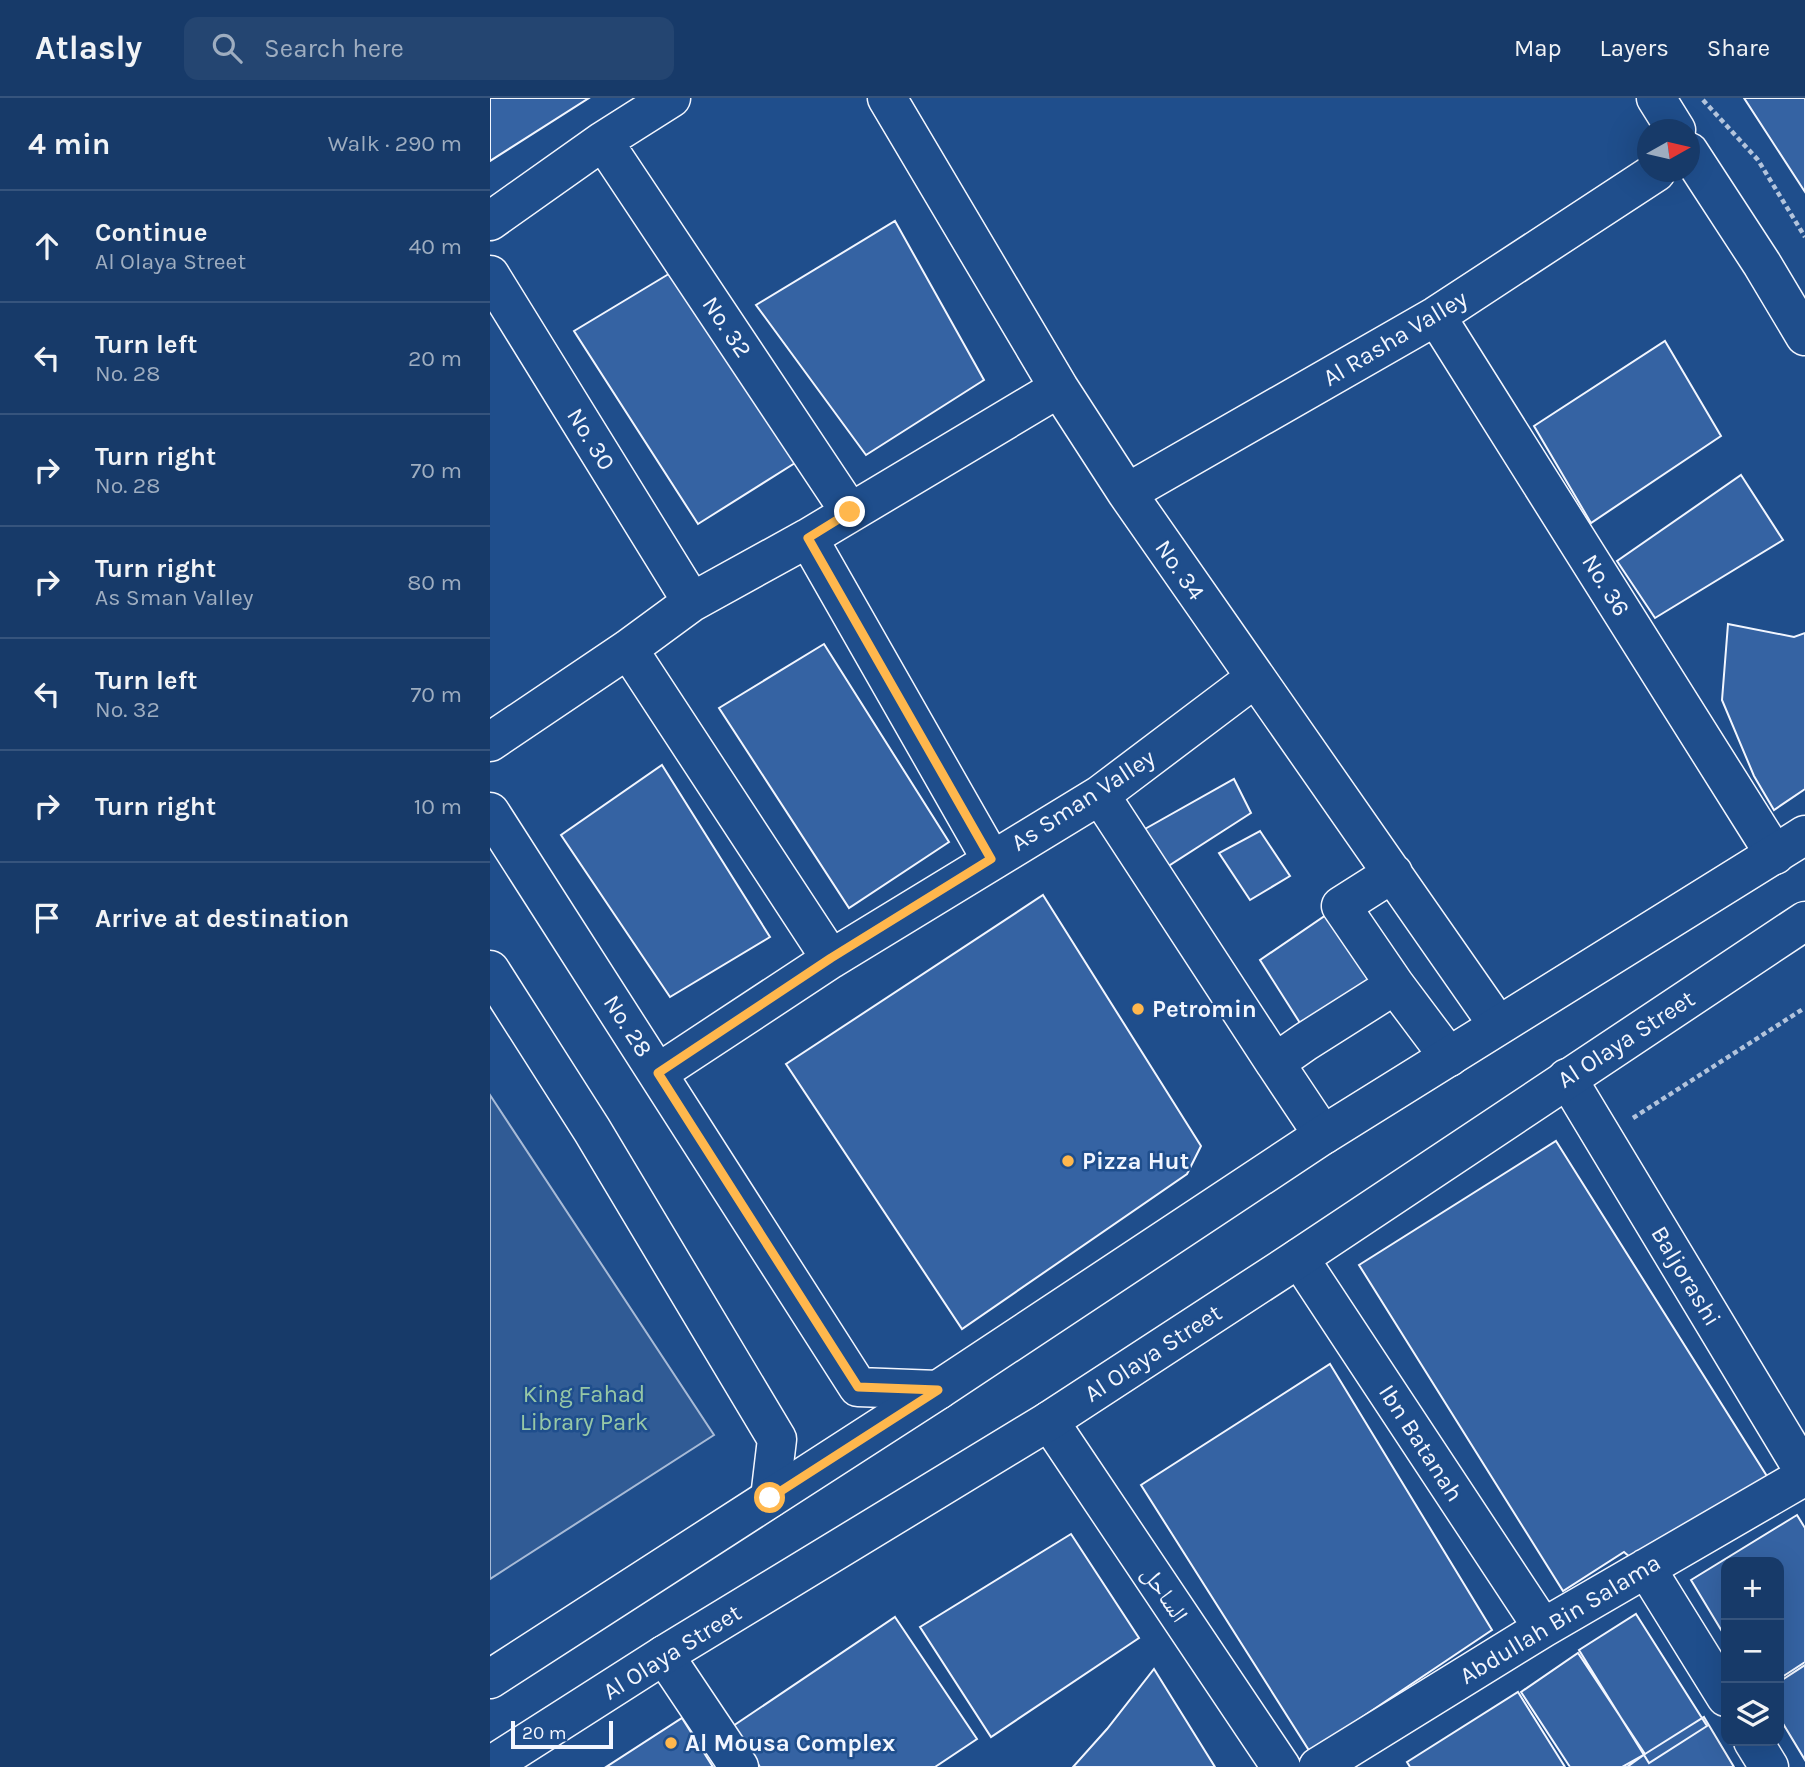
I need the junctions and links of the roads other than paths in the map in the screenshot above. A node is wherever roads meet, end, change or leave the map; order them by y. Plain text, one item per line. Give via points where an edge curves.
1 (671, 98) edge
2 (887, 98) edge
3 (1656, 98) edge
4 (1669, 119) edge
5 (603, 141) junction
6 (1700, 169) edge
7 (1641, 182) edge
8 (490, 221) edge
9 (490, 275) edge
10 (1436, 316) junction
11 (1805, 337) edge
12 (1059, 388) junction
13 (1126, 493) junction
14 (850, 512) junction
15 (808, 538) junction
16 (692, 602) junction
17 (628, 649) junction
18 (1255, 678) junction
19 (490, 742) edge
20 (1101, 794) junction
21 (490, 812) edge
22 (1790, 845) edge
23 (991, 859) junction
24 (1393, 873) junction
25 (1805, 920) edge
26 (831, 958) junction
27 (490, 970) edge
28 (1395, 985) junction
29 (1498, 1025) junction
30 (1449, 1057) junction
31 (1275, 1063) junction
32 (658, 1073) junction
33 (1567, 1078) junction
34 (1323, 1136) junction
35 (1299, 1258) junction
36 (938, 1390) junction
37 (1049, 1421) junction
38 (1805, 1475) edge
39 (770, 1498) junction
40 (1646, 1568) junction
41 (1544, 1628) junction
42 (664, 1655) junction
43 (490, 1679) edge
44 (1721, 1689) edge
45 (1756, 1746) edge
46 (1367, 1754) edge
47 (490, 1766) edge
48 (739, 1767) edge
49 (1281, 1767) edge
50 (1318, 1767) edge
51 (1769, 1767) edge

1 - 5 street
2 - 12 street, No. 34
3 - 4 street
5 - 8 street
5 - 14 street, No. 32
6 - 11 street
7 - 10 street, Al Rasha Valley
9 - 16 street, No. 30
10 - 13 street, Al Rasha Valley
10 - 22 street, No. 36
12 - 13 street, No. 34
12 - 14 street
13 - 18 street, No. 34
14 - 15 street
15 - 16 street
15 - 23 street
16 - 17 street
17 - 19 street
17 - 26 street
18 - 20 street, As Sman Valley
18 - 24 street, No. 34
20 - 23 street, As Sman Valley
20 - 31 street
21 - 32 street, No. 28
22 - 29 street
23 - 26 street, As Sman Valley
24 - 28 street via 1342,906
24 - 29 street, No. 34
25 - 33 street, Al Olaya Street
26 - 32 street, As Sman Valley
27 - 39 street via 777,1438
28 - 30 street
28 - 31 street
29 - 30 street
30 - 34 street
31 - 34 street
32 - 36 street, No. 28 via 858,1387
33 - 35 street, Al Olaya Street
33 - 38 street, Baljorashi
34 - 36 street
35 - 37 street, Al Olaya Street
35 - 41 street, Ibn Batanah
36 - 39 street
37 - 42 street, Al Olaya Street
37 - 49 street, الساحل
38 - 40 street, Abdullah Bin Salama
39 - 43 street
40 - 41 street, Abdullah Bin Salama
40 - 44 street
41 - 46 street, Abdullah Bin Salama
42 - 47 street, Al Olaya Street
42 - 48 street
45 - 51 street
46 - 50 street, Abdullah Bin Salama

